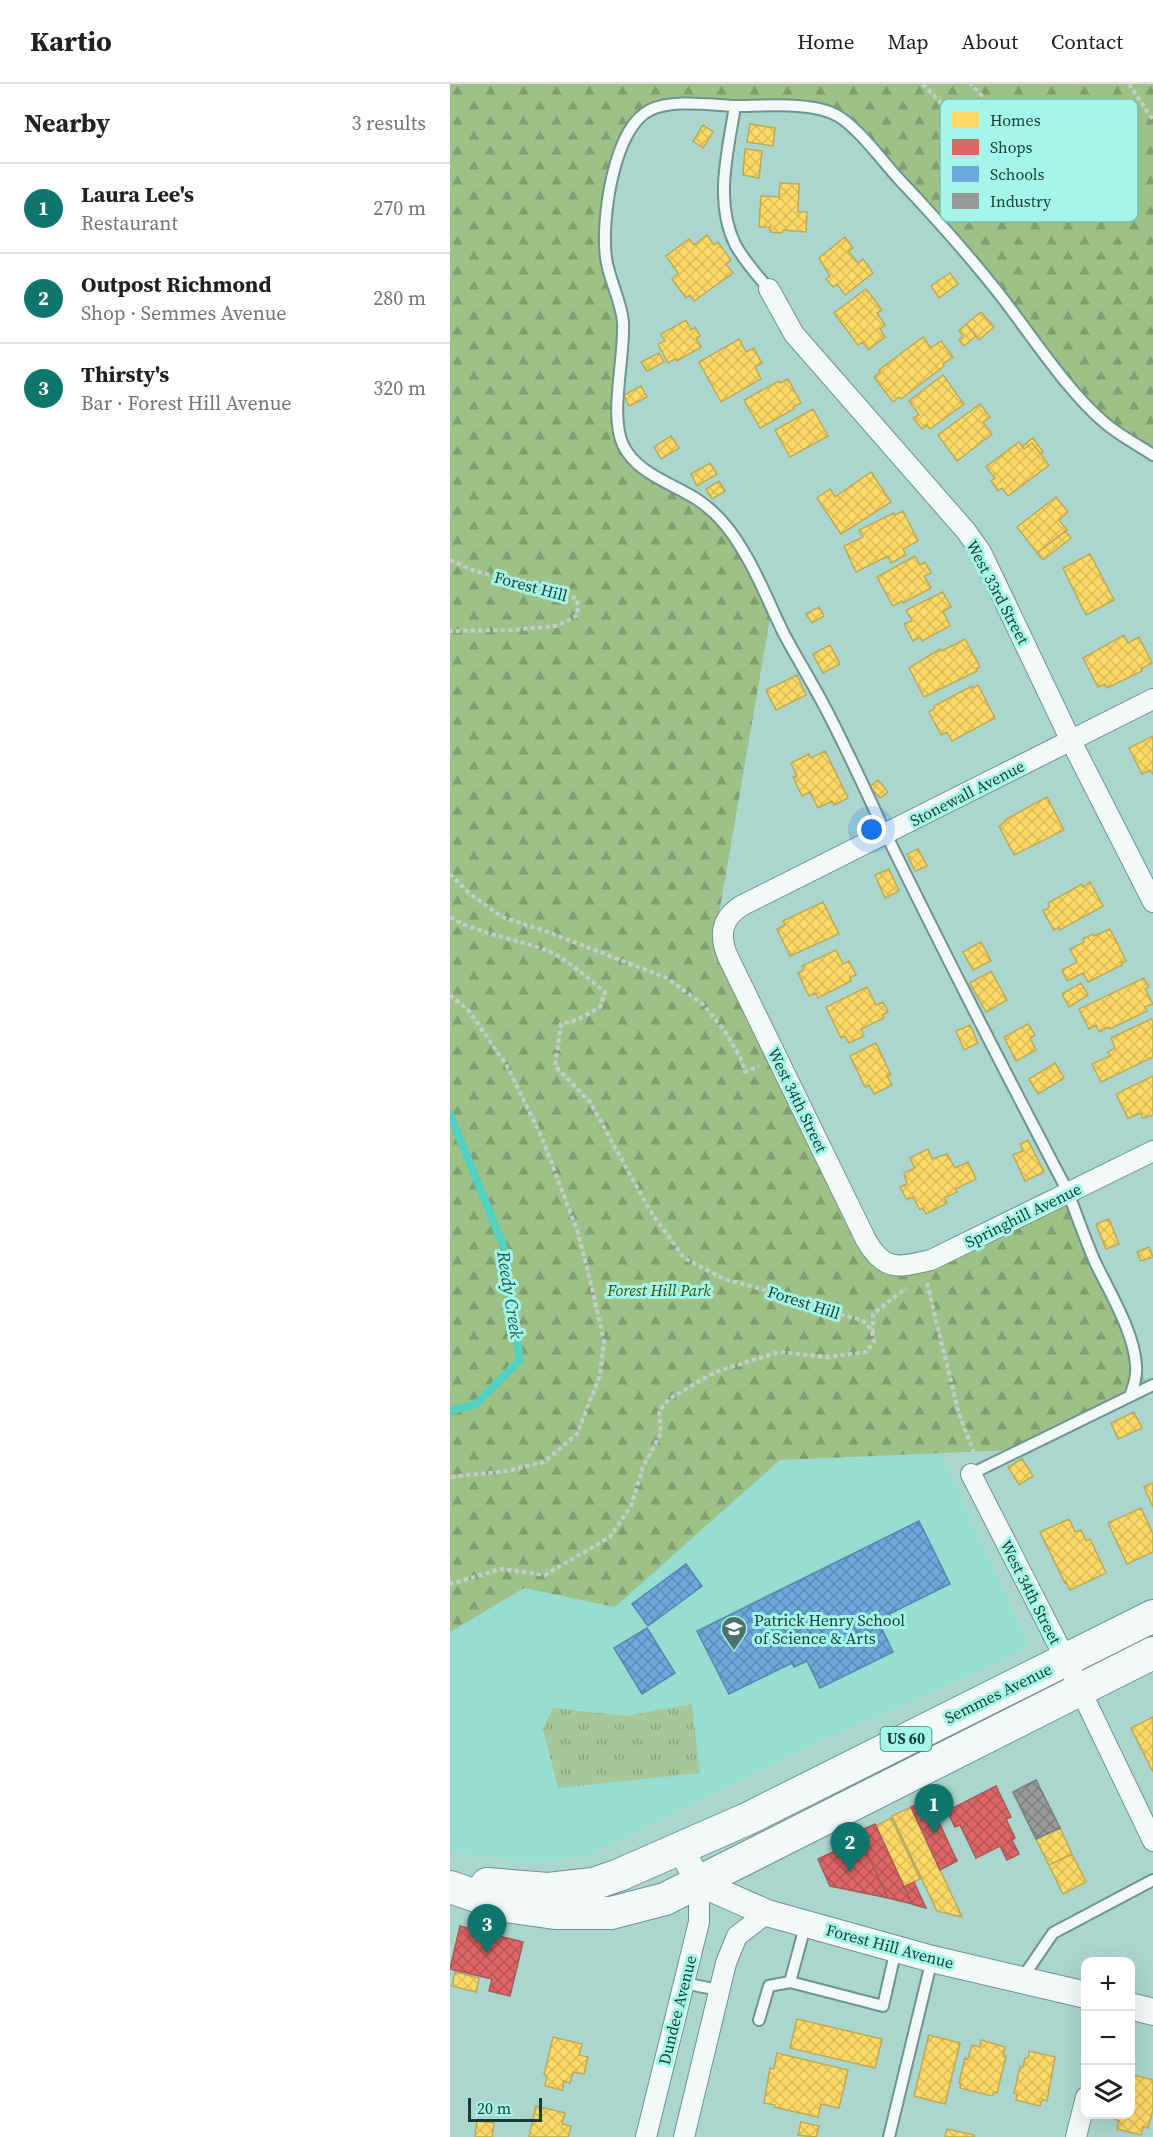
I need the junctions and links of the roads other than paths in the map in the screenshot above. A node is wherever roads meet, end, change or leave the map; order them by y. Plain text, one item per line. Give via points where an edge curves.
1 (735, 106) junction
2 (769, 289) joint
3 (1153, 454) edge
4 (1153, 699) edge
5 (1071, 741) junction
6 (886, 834) junction
7 (1153, 902) edge
8 (723, 926) joint
9 (1153, 1151) edge
10 (1068, 1192) junction
11 (890, 1265) joint
12 (1153, 1385) edge
13 (1130, 1396) junction
14 (976, 1472) joint
15 (1153, 1616) edge
16 (1153, 1653) edge
17 (1065, 1660) junction
18 (1080, 1689) junction
19 (1153, 1841) edge
20 (681, 1849) junction
21 (1153, 1880) edge
22 (450, 1881) edge
23 (699, 1883) junction
24 (450, 1887) edge
25 (767, 1913) junction
26 (806, 1923) junction
27 (896, 1949) junction
28 (932, 1959) junction
29 (1020, 1980) junction
30 (790, 1982) junction
31 (683, 1983) junction
32 (719, 1990) junction
33 (1081, 1994) edge
34 (1135, 2007) edge
35 (1153, 2012) edge
36 (759, 2020) dead end
37 (1081, 2117) edge
38 (646, 2137) edge
39 (684, 2137) edge
40 (890, 2137) edge
41 (1076, 2137) edge

1 - 2 lane via 724,182 725,215 736,246
1 - 3 lane via 816,109 846,122 962,246 1077,394 1114,430
1 - 6 lane via 685,105 649,110 636,123 616,162 609,184 605,233 606,261 623,321 618,433 624,449 638,465 700,501 740,544
2 - 5 street, West 33rd Street via 794,334 981,552
4 - 5 street, Stonewall Avenue
5 - 6 street, Stonewall Avenue
5 - 7 street, West 33rd Street
6 - 8 street, Stonewall Avenue via 741,906
6 - 10 lane
8 - 11 street, West 34th Street via 724,948 866,1240 873,1252
9 - 10 street, Springhill Avenue
10 - 11 street, Springhill Avenue via 931,1260
10 - 13 lane via 1133,1350 1136,1379
12 - 13 lane
13 - 14 lane
14 - 17 street, West 34th Street
15 - 17 main road, Semmes Avenue / US 60
16 - 18 main road, Semmes Avenue / US 60
17 - 18 street, West 34th Street
17 - 20 main road, Semmes Avenue / US 60
18 - 19 street, West 34th Street
18 - 23 main road, Semmes Avenue / US 60
20 - 22 main road, US 60 via 585,1885 548,1889
20 - 23 street
21 - 29 lane via 1053,1934
23 - 24 main road, US 60 via 665,1899 611,1913 555,1913 506,1906
23 - 25 street, Forest Hill Avenue
23 - 31 street, Dundee Avenue via 699,1922
25 - 26 street, Forest Hill Avenue
25 - 32 street via 737,1936
26 - 27 street, Forest Hill Avenue
26 - 30 lane
27 - 28 street, Forest Hill Avenue
27 - 30 lane via 883,2006
28 - 29 street, Forest Hill Avenue
28 - 40 lane
29 - 33 street, Forest Hill Avenue
30 - 36 lane via 769,1986
31 - 32 lane
31 - 38 street, Dundee Avenue
32 - 39 street
34 - 35 street
37 - 41 street

